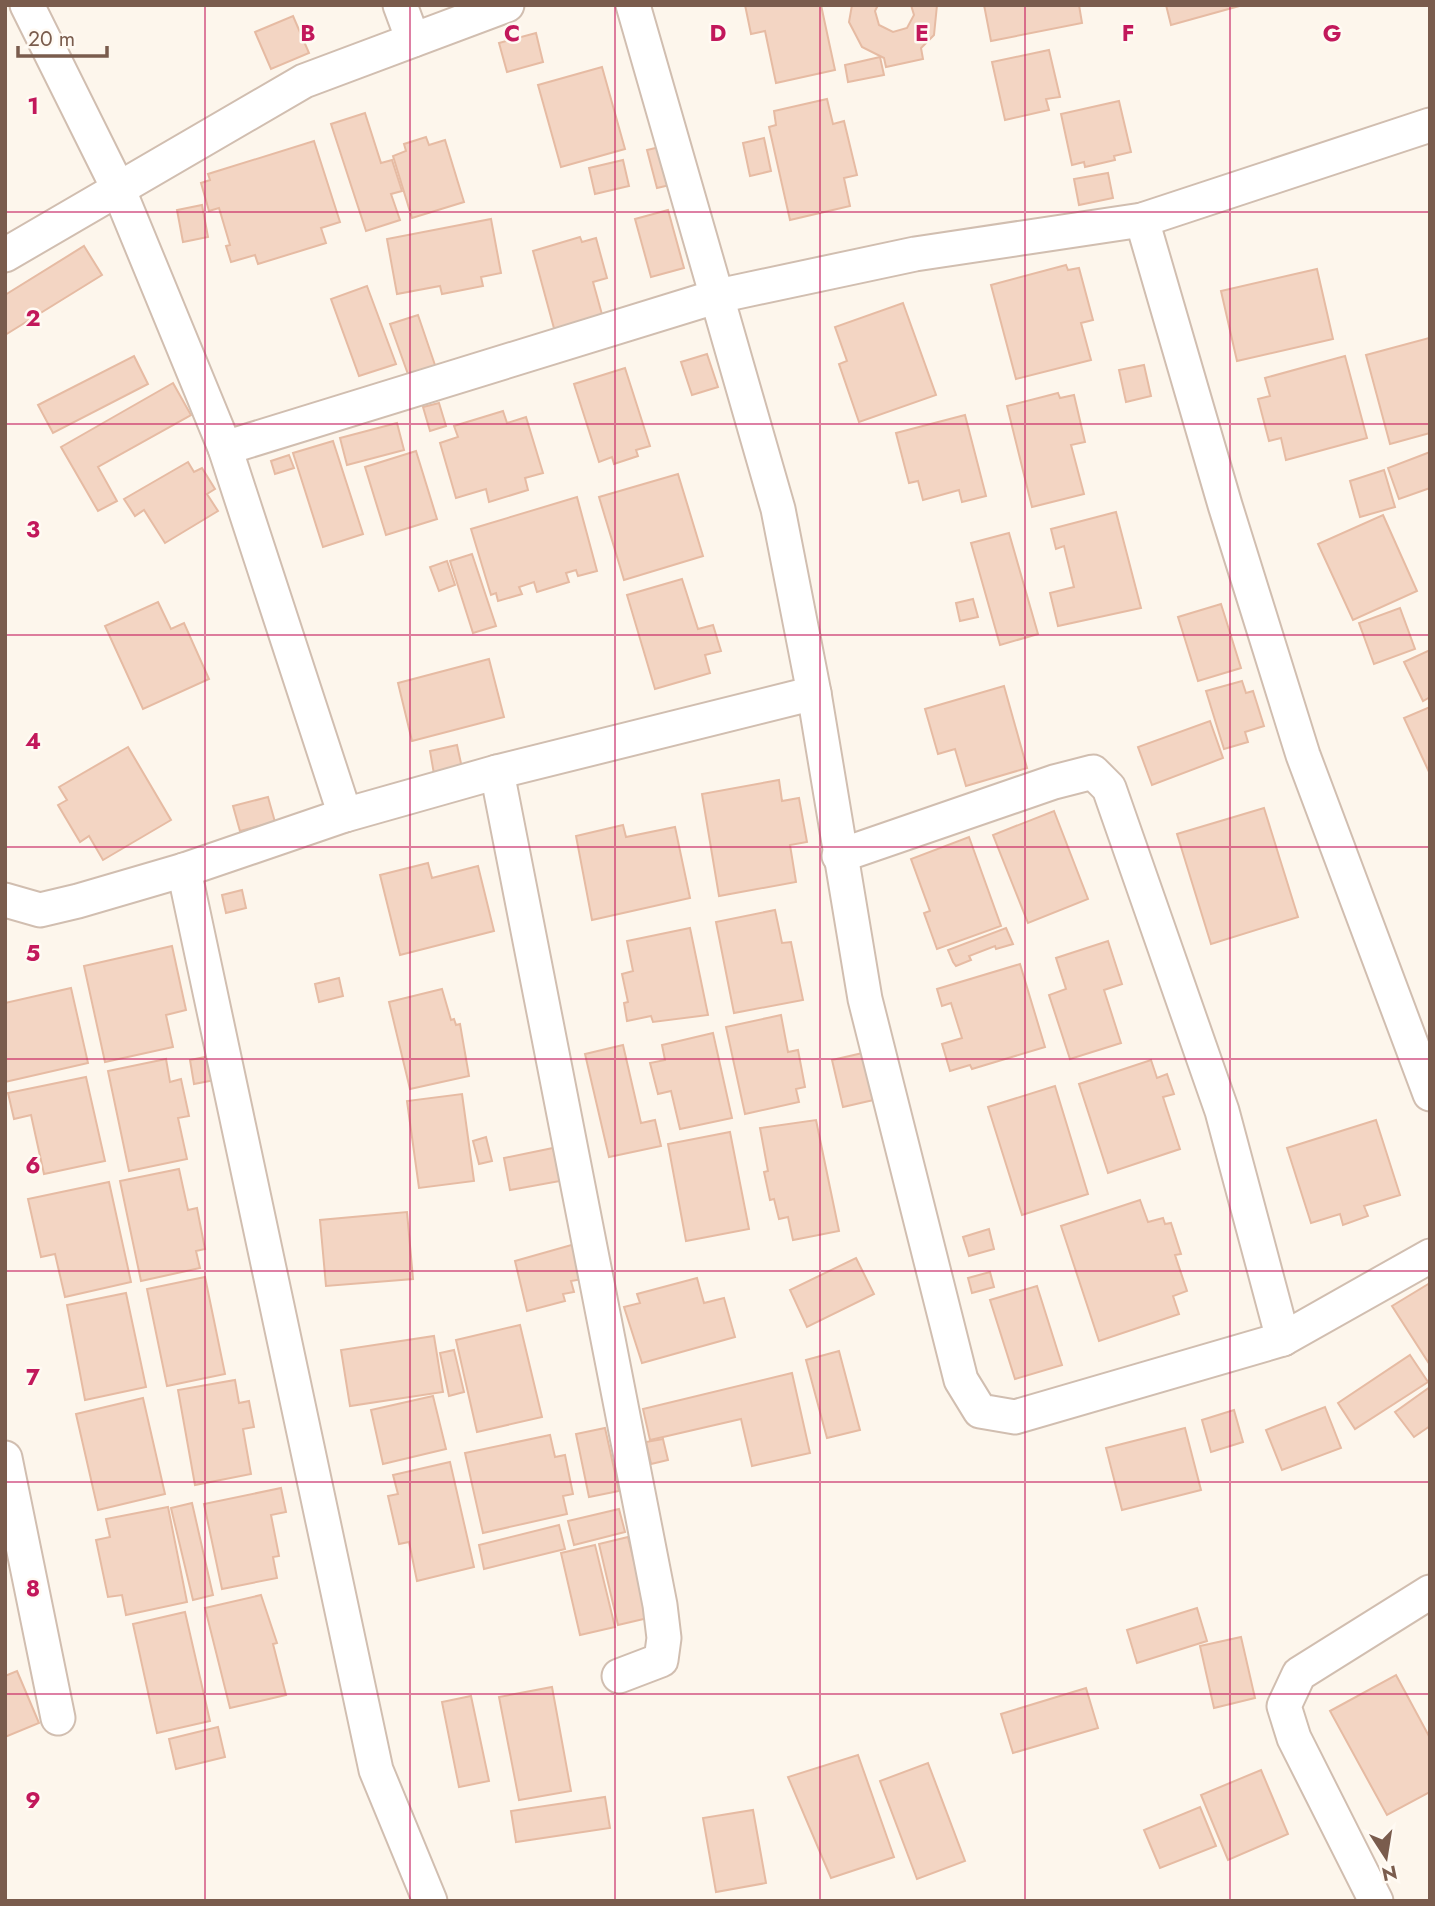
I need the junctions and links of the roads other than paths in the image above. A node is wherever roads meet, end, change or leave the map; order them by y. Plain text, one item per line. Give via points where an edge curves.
1 (27, 5) edge
2 (400, 5) edge
3 (507, 5) edge
4 (633, 5) edge
5 (413, 40) junction
6 (1430, 125) edge
7 (118, 188) junction
8 (1142, 220) junction
9 (5, 255) edge
10 (718, 296) junction
11 (225, 448) junction
12 (814, 693) junction
13 (497, 772) junction
14 (345, 815) junction
15 (839, 856) junction
16 (184, 870) junction
17 (5, 900) edge
18 (1430, 1094) edge
19 (1430, 1256) edge
20 (1283, 1339) junction
21 (5, 1458) edge
22 (1430, 1592) edge
23 (619, 1676) dead end
24 (58, 1718) dead end
25 (430, 1901) edge
26 (1376, 1901) edge

1 - 7 street
2 - 5 street
3 - 5 street
4 - 10 street
5 - 7 street via 304,81
6 - 8 street
7 - 9 street
7 - 11 street
8 - 10 street via 915,254
8 - 18 street via 1303,755
10 - 11 street
10 - 12 street via 778,509
11 - 14 street
12 - 13 street
12 - 15 street
13 - 14 street
13 - 23 street via 660,1605 661,1660
14 - 16 street
15 - 20 street via 1093,772 1109,788 1222,1111
15 - 20 street via 865,999 961,1380 980,1411 1015,1417
16 - 17 street via 40,909
16 - 25 street via 376,1770
19 - 20 street
21 - 24 street
22 - 26 street via 1299,1674 1284,1706 1294,1738

